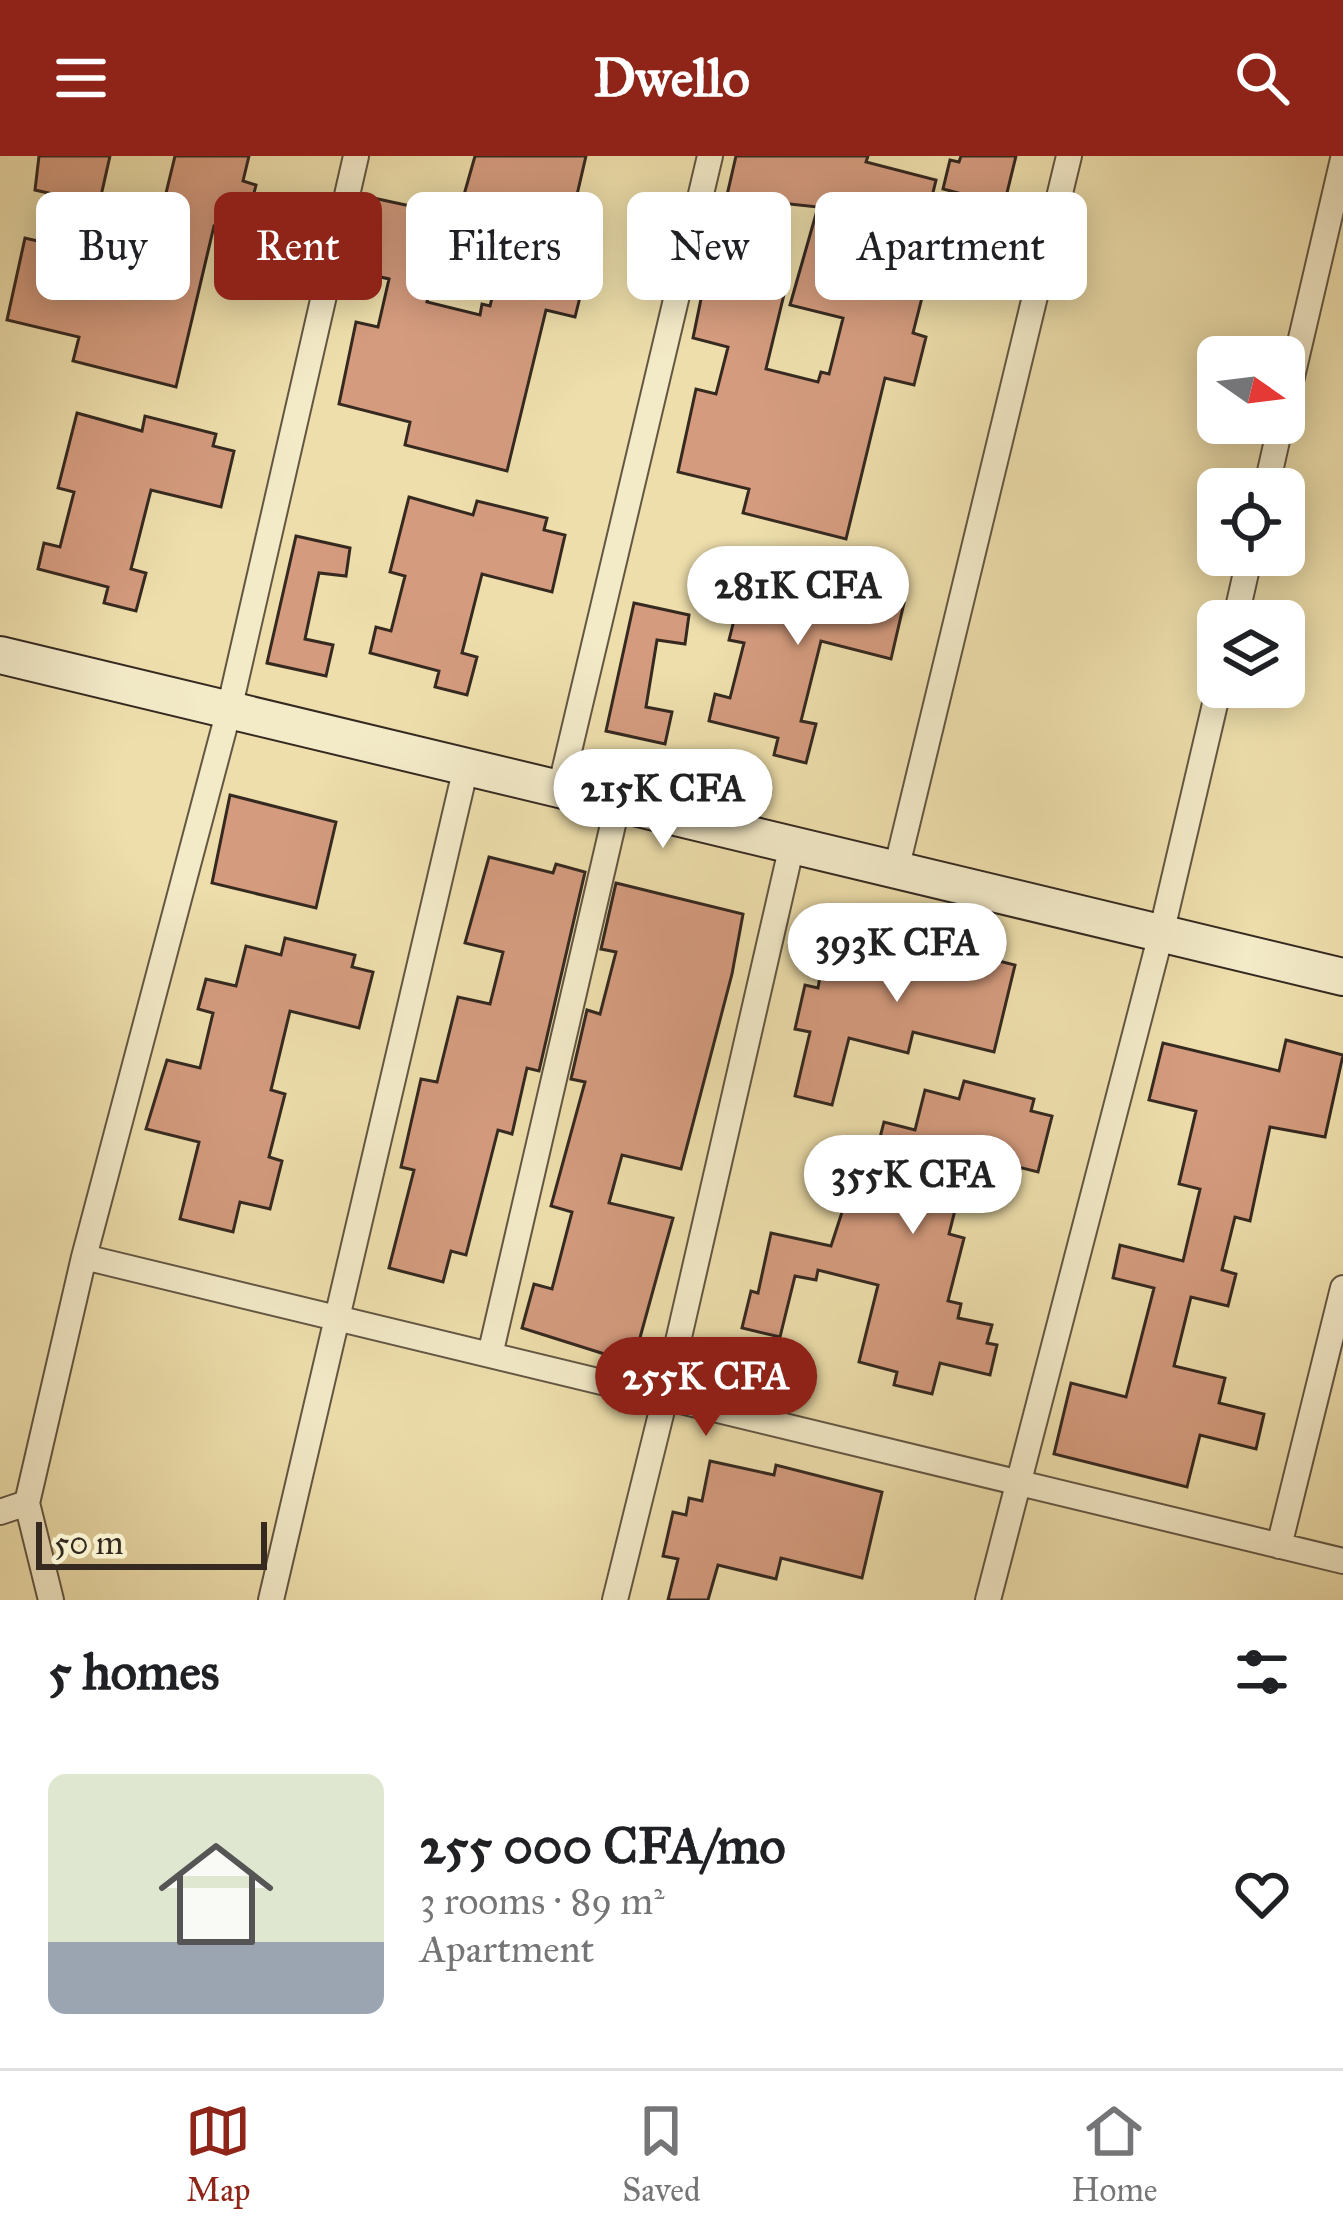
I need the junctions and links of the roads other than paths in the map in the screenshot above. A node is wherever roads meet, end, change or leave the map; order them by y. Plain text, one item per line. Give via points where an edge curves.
1 (356, 156) edge
2 (710, 156) edge
3 (1069, 156) edge
4 (1343, 159) edge
5 (1302, 336) edge
6 (0, 655) edge
7 (1214, 708) edge
8 (230, 710) junction
9 (466, 767) junction
10 (560, 789) junction
11 (618, 803) junction
12 (792, 845) junction
13 (896, 870) junction
14 (1161, 934) junction
15 (1343, 977) edge
16 (84, 1257) junction
17 (1343, 1288) edge
18 (339, 1319) junction
19 (490, 1355) junction
20 (665, 1398) junction
21 (1021, 1484) junction
22 (27, 1503) junction
23 (0, 1512) edge
24 (1280, 1546) junction
25 (1343, 1561) edge
26 (51, 1600) edge
27 (271, 1600) edge
28 (615, 1600) edge
29 (988, 1600) edge

1 - 8 street
2 - 10 street
3 - 13 street
4 - 5 street
6 - 8 street
7 - 14 street
8 - 9 street
8 - 16 street
9 - 10 street
9 - 18 street
10 - 11 street
11 - 12 street
11 - 19 street
12 - 13 street
12 - 20 street
13 - 14 street
14 - 15 street
14 - 21 street
16 - 18 street
16 - 22 street
17 - 24 street
18 - 19 street
18 - 27 street
19 - 20 street
20 - 21 street
20 - 28 street
21 - 24 street
21 - 29 street
22 - 23 street
22 - 26 street
24 - 25 street

